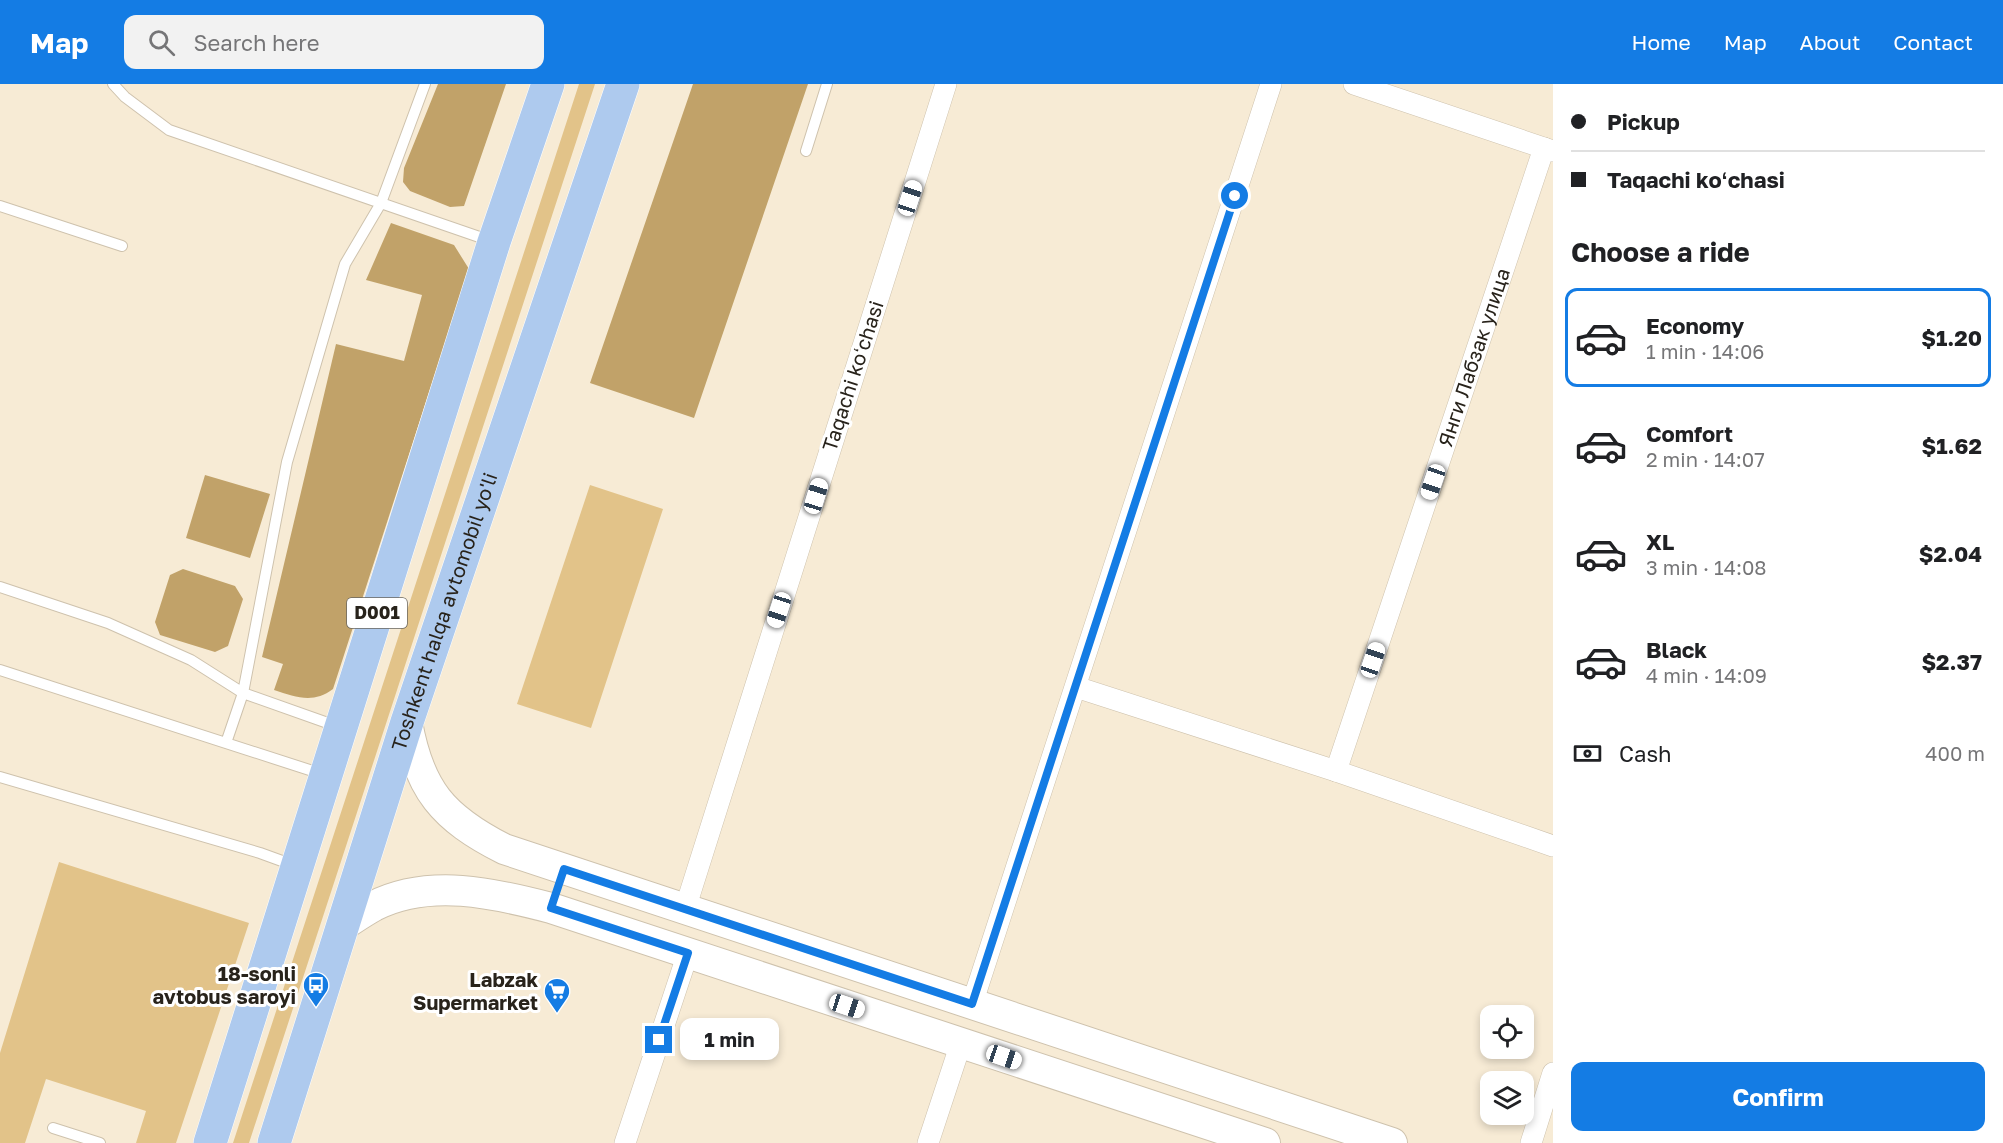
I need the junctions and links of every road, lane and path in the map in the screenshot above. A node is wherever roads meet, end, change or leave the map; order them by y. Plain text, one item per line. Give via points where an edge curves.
1 (113, 84) edge
2 (425, 84) edge
3 (548, 84) edge
4 (623, 84) edge
5 (826, 84) edge
6 (946, 84) edge
7 (1271, 84) edge
8 (1354, 84) edge
9 (1549, 150) edge
10 (806, 151) dead end
11 (381, 203) junction
12 (0, 206) edge
13 (494, 242) junction
14 (122, 246) dead end
15 (0, 587) edge
16 (0, 670) edge
17 (1076, 687) junction
18 (243, 693) junction
19 (407, 722) junction
20 (341, 728) junction
21 (226, 743) junction
22 (1336, 771) junction
23 (326, 776) junction
24 (0, 777) edge
25 (1553, 846) edge
26 (297, 867) junction
27 (564, 869) junction
28 (551, 908) junction
29 (685, 909) junction
30 (342, 926) junction
31 (688, 953) junction
32 (972, 1004) junction
33 (961, 1043) junction
34 (1553, 1073) edge
35 (53, 1128) dead end
36 (100, 1143) edge
37 (210, 1143) edge
38 (274, 1143) edge
39 (625, 1143) edge
40 (928, 1143) edge
41 (1265, 1143) edge
42 (1392, 1143) edge
43 (1531, 1143) edge

1 - 11 lane via 169,130
2 - 11 lane
3 - 13 highway, D001
4 - 19 highway, Toshkent halqa avtomobil yo'li
5 - 10 lane
6 - 29 street, Taqachi koʻchasi
7 - 17 street
8 - 9 street
9 - 22 street, Янги Лабзак улица
11 - 13 lane
11 - 18 lane via 345,264 287,462
12 - 14 lane
13 - 20 highway, D001
15 - 18 lane via 108,623 191,660
16 - 21 lane
17 - 22 street
17 - 32 street
18 - 20 lane
18 - 21 lane
19 - 27 main road via 421,774 445,809 496,845
19 - 30 highway, Toshkent halqa avtomobil yo'li
20 - 23 highway, D001
21 - 23 lane
22 - 25 street
23 - 26 highway, D001
24 - 26 lane
26 - 37 highway, D001
27 - 28 main road
27 - 29 main road
28 - 30 main road via 491,894 429,890 375,906
28 - 31 main road
29 - 32 main road
30 - 38 highway, Toshkent halqa avtomobil yo'li
31 - 33 main road
31 - 39 street
32 - 42 main road
33 - 40 street
33 - 41 main road
34 - 43 street
35 - 36 lane

